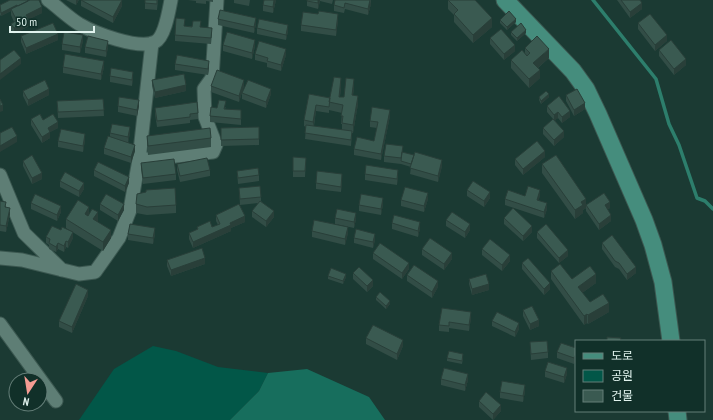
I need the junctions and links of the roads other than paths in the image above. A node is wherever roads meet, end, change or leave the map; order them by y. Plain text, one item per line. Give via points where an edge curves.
1 (48, 0) edge
2 (172, 0) edge
3 (217, 0) edge
4 (505, 0) edge
5 (152, 43) junction
6 (138, 160) junction
7 (0, 176) edge
8 (0, 258) edge
9 (63, 271) junction
10 (0, 324) edge
11 (671, 340) edge
12 (56, 401) dead end

1 - 5 street via 80,24 105,35 131,42
2 - 5 street via 162,33 156,42
3 - 6 street via 212,78 204,89 205,117 216,145 213,152
4 - 11 main road via 573,71 586,89 653,245 663,282
5 - 6 street
6 - 9 street via 130,210 119,238 103,262 95,272 79,274
7 - 9 street via 24,233
8 - 9 street via 22,260
10 - 12 street

